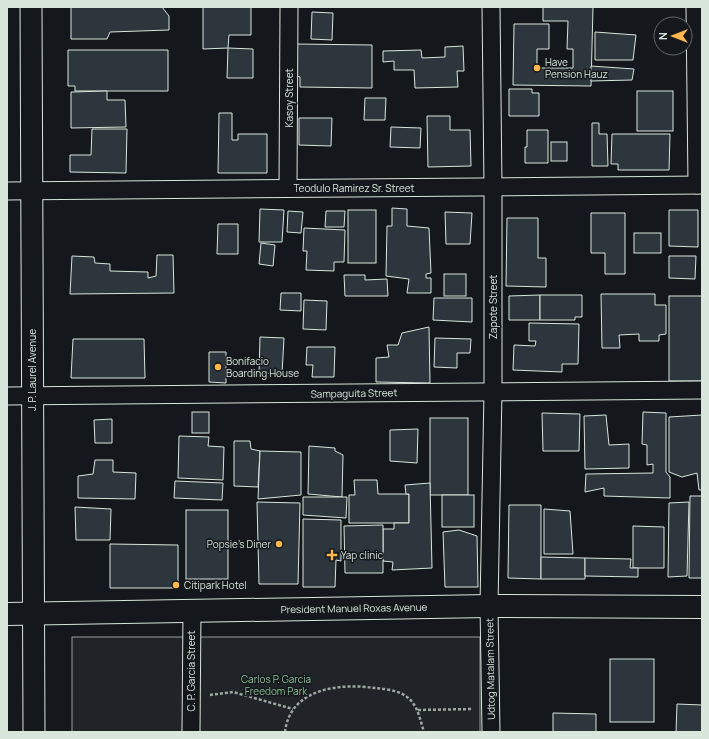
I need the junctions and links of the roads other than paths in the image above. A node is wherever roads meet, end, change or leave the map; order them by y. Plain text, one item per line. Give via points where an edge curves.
1 (31, 7) edge
2 (289, 7) edge
3 (491, 7) edge
4 (695, 7) edge
5 (700, 185) edge
6 (493, 187) junction
7 (288, 188) junction
8 (7, 191) edge
9 (31, 191) junction
10 (702, 390) edge
11 (493, 391) junction
12 (7, 396) edge
13 (32, 396) junction
14 (489, 606) junction
15 (702, 607) edge
16 (192, 610) junction
17 (7, 614) edge
18 (33, 614) junction
19 (34, 732) edge
20 (191, 732) edge
21 (491, 732) edge

1 - 9 street, J. P. Laurel Avenue
2 - 7 street, Kasoy Street
3 - 6 street, Zapote Street
4 - 5 street
5 - 6 street, Teodulo Ramirez Sr. Street
6 - 7 street, Teodulo Ramirez Sr. Street
6 - 11 street, Zapote Street
7 - 9 street, Teodulo Ramirez Sr. Street
8 - 9 street, Teodulo Ramirez Sr. Street
9 - 13 street, J. P. Laurel Avenue
10 - 11 street, Sampaguita Street
11 - 13 street, Sampaguita Street
11 - 14 street, Zapote Street
12 - 13 street, Sampaguita Street
13 - 18 street, J. P. Laurel Avenue
14 - 15 main road, President Manuel Roxas Avenue
14 - 16 main road, President Manuel Roxas Avenue
14 - 21 street, Udtog Matalam Street
16 - 18 main road, President Manuel Roxas Avenue
16 - 20 street, C. P. Garcia Street
17 - 18 main road, President Manuel Roxas Avenue
18 - 19 street, J. P. Laurel Avenue

